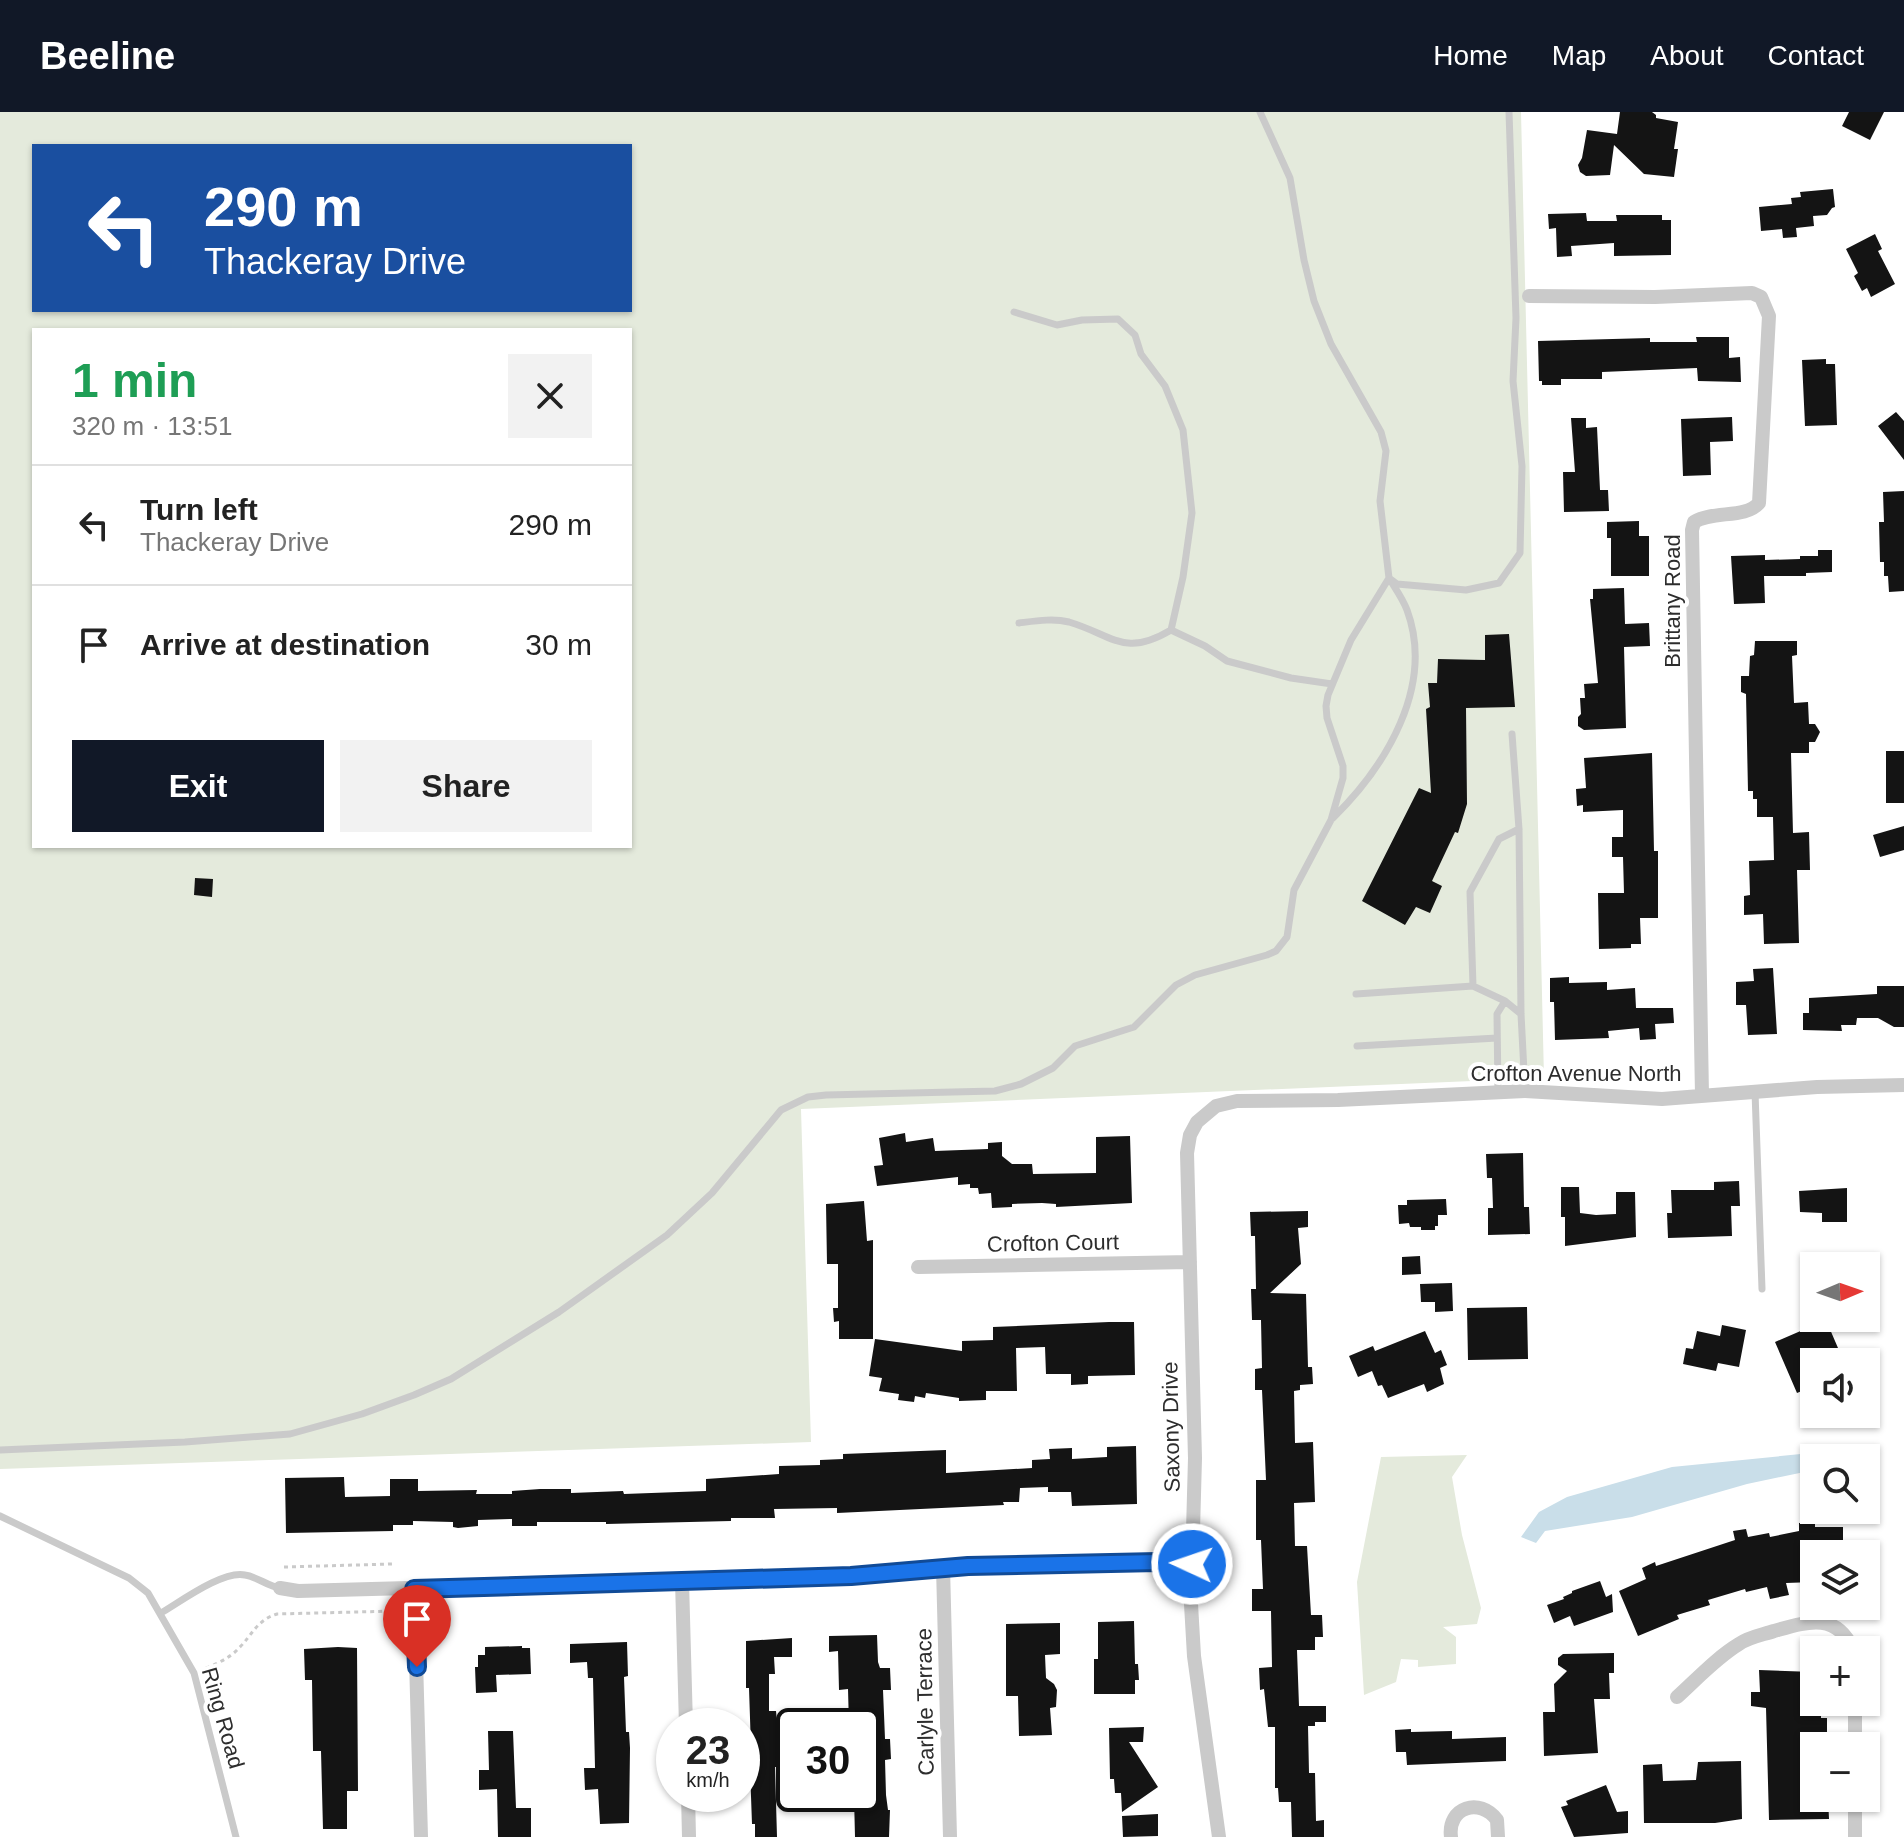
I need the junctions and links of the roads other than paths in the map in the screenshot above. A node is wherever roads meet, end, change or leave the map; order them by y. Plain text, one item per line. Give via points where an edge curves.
1 (1260, 112) edge
2 (1509, 112) edge
3 (1529, 296) dead end
4 (1014, 312) dead end
5 (1389, 578) junction
6 (1019, 623) dead end
7 (1171, 630) junction
8 (1332, 684) junction
9 (1512, 734) dead end
10 (1331, 820) junction
11 (1519, 829) junction
12 (1473, 986) junction
13 (1356, 994) dead end
14 (1505, 1001) junction
15 (1521, 1014) junction
16 (1497, 1038) junction
17 (1357, 1046) dead end
18 (1904, 1085) edge
19 (1525, 1091) junction
20 (1755, 1092) junction
21 (1498, 1093) junction
22 (1702, 1095) junction
23 (1203, 1116) joint
24 (1190, 1262) junction
25 (918, 1267) dead end
26 (1762, 1289) dead end
27 (0, 1450) edge
28 (0, 1516) edge
29 (1192, 1564) junction
30 (943, 1567) junction
31 (682, 1581) junction
32 (280, 1588) joint
33 (414, 1589) junction
34 (161, 1613) junction
35 (1846, 1636) edge
36 (1677, 1697) dead end
37 (686, 1708) edge
38 (688, 1812) edge
39 (1855, 1812) edge
40 (236, 1837) edge
41 (421, 1837) edge
42 (689, 1837) edge
43 (950, 1837) edge
44 (1219, 1837) edge
45 (1451, 1837) edge
46 (1498, 1837) edge
47 (1855, 1837) edge

1 - 5 lane via 1290,178 1314,301 1331,344 1381,432 1386,451 1380,501
2 - 5 lane via 1513,381 1522,466 1520,553 1499,583 1466,590 1397,584
3 - 22 street, Brittany Road via 1752,293 1761,297 1769,316 1759,503 1745,512 1702,517 1692,530
4 - 7 lane via 1057,325 1118,319 1135,335 1141,354 1175,406 1183,430 1192,513
5 - 8 lane via 1351,640
5 - 10 lane via 1411,623 1413,683 1391,744
6 - 7 lane via 1069,622 1138,645
7 - 8 lane via 1227,661
8 - 10 lane via 1326,706 1343,778
9 - 11 lane
10 - 27 lane via 1300,875 1287,937 1276,951 1195,975 1176,985 1134,1027 1075,1046 1053,1068 1007,1089 857,1093 796,1102 781,1110 712,1193 667,1235 559,1312 451,1379 362,1414 290,1434
11 - 12 lane via 1499,839 1470,892
11 - 15 lane
12 - 13 lane
12 - 14 lane
14 - 15 lane
14 - 16 lane via 1497,1014
15 - 19 lane
16 - 17 lane
16 - 21 lane
18 - 20 street, Crofton Avenue North
19 - 21 street, Crofton Avenue North
19 - 22 street, Crofton Avenue North via 1662,1099
20 - 22 street, Crofton Avenue North
20 - 26 lane
21 - 23 street, Crofton Avenue North via 1237,1101
23 - 24 street, Saxony Drive via 1190,1135 1187,1153
24 - 25 street, Crofton Court
24 - 29 street, Saxony Drive
28 - 34 lane, Ring Road via 129,1578
29 - 30 street
29 - 44 street, Saxony Drive via 1194,1656
30 - 31 street via 851,1576
30 - 43 street, Carlyle Terrace
31 - 33 street
31 - 37 street
32 - 33 street
32 - 34 lane via 234,1574
33 - 41 street
34 - 40 lane, Ring Road via 194,1673
35 - 36 street via 1818,1622 1747,1639
38 - 42 street
39 - 47 street
45 - 46 street via 1451,1824 1460,1810 1477,1806 1497,1820

